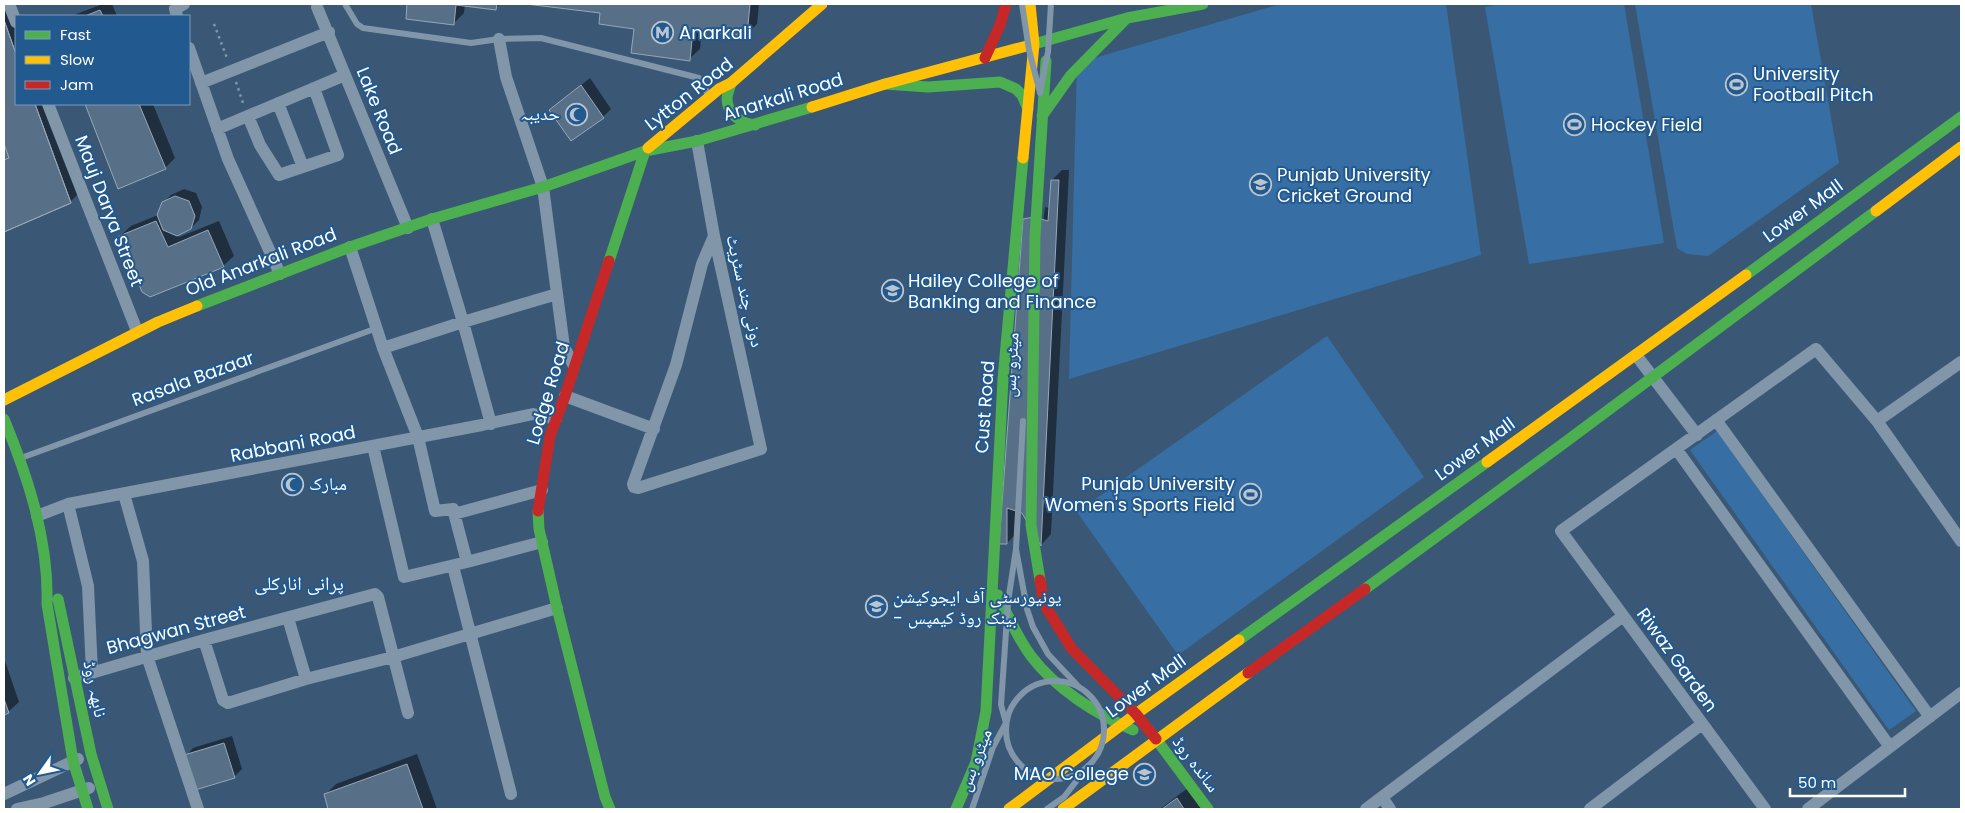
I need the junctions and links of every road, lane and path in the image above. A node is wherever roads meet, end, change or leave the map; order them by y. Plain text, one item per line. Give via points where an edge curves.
1 (9, 4) edge
2 (184, 4) edge
3 (345, 4) edge
4 (822, 4) edge
5 (1006, 4) edge
6 (1022, 4) edge
7 (1030, 4) edge
8 (1042, 4) edge
9 (1051, 4) edge
10 (1203, 4) edge
11 (317, 7) dead end
12 (178, 15) edge
13 (1127, 18) junction
14 (15, 19) edge
15 (329, 32) junction
16 (499, 39) junction
17 (1048, 40) junction
18 (1034, 44) junction
19 (190, 51) edge
20 (984, 58) junction
21 (345, 75) junction
22 (201, 83) junction
23 (731, 83) junction
24 (885, 84) junction
25 (314, 88) junction
26 (1040, 93) junction
27 (709, 97) junction
28 (278, 103) junction
29 (48, 105) edge
30 (1028, 109) junction
31 (248, 116) junction
32 (1042, 117) junction
33 (1961, 117) edge
34 (755, 125) junction
35 (217, 129) junction
36 (697, 141) junction
37 (1961, 147) edge
38 (645, 151) junction
39 (303, 167) junction
40 (543, 187) junction
41 (432, 219) junction
42 (408, 228) junction
43 (714, 236) junction
44 (350, 247) junction
45 (280, 274) junction
46 (558, 294) junction
47 (463, 322) junction
48 (377, 328) junction
49 (137, 331) junction
50 (383, 348) junction
51 (1636, 355) junction
52 (1961, 362) edge
53 (574, 366) junction
54 (1026, 367) dead end
55 (1653, 377) junction
56 (565, 396) junction
57 (4, 400) edge
58 (1023, 415) dead end
59 (4, 419) edge
60 (556, 419) junction
61 (1716, 420) junction
62 (1877, 420) junction
63 (491, 424) junction
64 (654, 429) junction
65 (1697, 435) junction
66 (418, 438) junction
67 (373, 446) junction
68 (1677, 450) junction
69 (20, 458) junction
70 (542, 490) junction
71 (124, 494) junction
72 (68, 504) junction
73 (454, 514) junction
74 (37, 516) junction
75 (1961, 541) edge
76 (542, 542) junction
77 (1016, 549) junction
78 (468, 562) junction
79 (453, 566) junction
80 (48, 578) junction
81 (992, 586) junction
82 (557, 608) junction
83 (1623, 616) junction
84 (288, 618) junction
85 (469, 634) junction
86 (204, 640) junction
87 (147, 656) junction
88 (393, 656) junction
89 (92, 672) junction
90 (74, 678) junction
91 (306, 678) junction
92 (1078, 686) junction
93 (1961, 693) edge
94 (408, 713) dead end
95 (1136, 714) junction
96 (1930, 717) junction
97 (1006, 723) junction
98 (1702, 724) junction
99 (1121, 726) junction
100 (1156, 739) junction
101 (1890, 747) junction
102 (92, 754) junction
103 (73, 761) junction
104 (1088, 766) junction
105 (100, 784) junction
106 (82, 790) junction
107 (4, 794) edge
108 (511, 794) dead end
109 (1382, 797) junction
110 (604, 803) edge
111 (17, 809) edge
112 (88, 809) edge
113 (108, 809) edge
114 (198, 809) edge
115 (610, 809) edge
116 (956, 809) edge
117 (972, 809) edge
118 (1009, 809) edge
119 (1047, 809) edge
120 (1063, 809) edge
121 (1208, 809) edge
122 (1366, 809) edge
123 (1390, 809) edge
124 (1590, 809) edge
125 (1765, 809) edge
126 (1808, 809) edge

1 - 14 street
2 - 12 street via 175,9
3 - 16 lane via 363,28 471,43
4 - 23 main road, Lytton Road via 810,11
5 - 20 main road via 998,33
6 - 26 lane, میٹرو بس, bridge
7 - 18 main road, Cust Road
8 - 17 main road
9 - 26 lane, میٹرو بس, bridge via 1048,52
10 - 13 main road, Anarkali Road
11 - 15 street, Lake Road
13 - 17 main road, Anarkali Road
13 - 32 main road via 1086,58
15 - 21 street, Lake Road
15 - 22 street
16 - 27 lane via 541,38 699,78
16 - 40 street via 506,77
17 - 18 main road, Anarkali Road
17 - 32 main road
18 - 20 main road, Anarkali Road
18 - 30 main road, Cust Road
19 - 22 street
20 - 24 main road, Anarkali Road
21 - 25 street
21 - 42 street, Lake Road
22 - 35 street
23 - 27 main road, Lytton Road
23 - 34 main road via 727,98 732,110 746,125
24 - 30 main road via 928,88 1000,82 1016,89
24 - 34 main road, Anarkali Road
25 - 28 street
25 - 39 street via 338,155
26 - 54 lane, میٹرو بس
27 - 38 main road, Lytton Road
28 - 31 street
28 - 39 street
29 - 49 street, Mauj Darya Street
30 - 81 main road, Cust Road via 1003,380
31 - 35 street
31 - 39 street via 260,145 280,175
32 - 95 main road via 1036,236 1031,525 1044,604 1072,649
33 - 51 main road, Lower Mall
34 - 36 main road, Anarkali Road
35 - 45 street
36 - 38 main road, Anarkali Road
36 - 43 street, دونی چند سٹریٹ
37 - 55 main road
38 - 40 main road, Anarkali Road
38 - 53 main road, Lodge Road
40 - 41 main road, Old Anarkali Road
40 - 46 street
41 - 42 main road, Old Anarkali Road
41 - 47 street
42 - 44 main road, Old Anarkali Road
43 - 64 street via 702,264 676,365
43 - 64 street, دونی چند سٹریٹ via 761,449 634,487
44 - 45 main road, Old Anarkali Road
44 - 48 street
45 - 49 main road, Old Anarkali Road
46 - 47 street
46 - 53 street via 564,347
47 - 50 street
47 - 63 street
48 - 50 street
48 - 69 lane, Rasala Bazaar
49 - 57 main road, Old Anarkali Road
50 - 66 street
51 - 55 street
51 - 95 main road, Lower Mall
52 - 62 street
53 - 56 main road, Lodge Road
55 - 65 street
55 - 100 main road
56 - 60 main road, Lodge Road
56 - 64 street
58 - 77 lane, میٹرو بس
59 - 69 main road, نابھہ روڈ
60 - 63 street, Rabbani Road via 533,414
60 - 70 main road, Lodge Road via 550,436
61 - 62 street via 1816,350
61 - 65 street
61 - 96 street
62 - 75 street
63 - 66 street, Rabbani Road
65 - 68 street
66 - 67 street, Rabbani Road
66 - 73 street via 435,511 452,508
67 - 71 street, Rabbani Road
67 - 79 street via 404,577
68 - 83 street, Riwaz Garden via 1561,531
68 - 101 street
69 - 74 main road, نابھہ روڈ
70 - 73 street
70 - 76 main road, Lodge Road via 538,512
71 - 72 street, Rabbani Road
71 - 87 street via 142,561
72 - 74 street, Rabbani Road
72 - 89 street via 88,586
73 - 78 street
74 - 80 main road, نابھہ روڈ
76 - 78 street
76 - 82 main road, Lodge Road
77 - 92 lane, میٹرو بس, bridge via 1033,627 1048,654
77 - 97 lane, میٹرو بس, bridge via 1008,602 1001,705
78 - 79 street
79 - 85 street
80 - 90 main road, نابھہ روڈ via 58,600
80 - 103 main road, نابھہ روڈ via 46,604
81 - 99 main road via 1036,661 1058,684
81 - 116 main road, Cust Road via 986,711 976,762
82 - 85 street
82 - 110 main road, Lodge Road
83 - 98 street, Riwaz Garden
83 - 109 street
84 - 86 street, Bhagwan Street
84 - 88 street, Bhagwan Street via 374,594 378,597
84 - 91 street
85 - 88 street
85 - 108 street
86 - 87 street, Bhagwan Street
86 - 91 street via 225,702
87 - 89 street, Bhagwan Street
87 - 114 street
88 - 91 street
88 - 94 street
89 - 90 street, Bhagwan Street
90 - 102 main road, نابھہ روڈ
92 - 97 lane, میٹرو بس, bridge via 1048,681 1032,686 1020,695
92 - 104 lane, میٹرو بس, bridge via 1099,708 1104,724 1098,753
93 - 96 street
95 - 99 main road, Lower Mall
95 - 100 main road
96 - 101 street
97 - 104 lane, میٹرو بس, bridge via 1006,738 1011,752 1032,773 1062,778
97 - 117 lane, میٹرو بس, bridge via 992,746
98 - 124 street
98 - 125 street, Riwaz Garden
99 - 100 main road
99 - 118 main road, Lower Mall
100 - 120 main road
100 - 121 main road, ساندہ روڈ
101 - 126 street
102 - 103 street
102 - 105 main road, نابھہ روڈ
103 - 106 main road, نابھہ روڈ
103 - 107 street
104 - 119 lane, میٹرو بس, bridge via 1064,796
105 - 106 street
105 - 113 main road, نابھہ روڈ
106 - 111 street
106 - 112 main road, نابھہ روڈ
109 - 122 street
109 - 123 street
110 - 115 main road, Lodge Road

